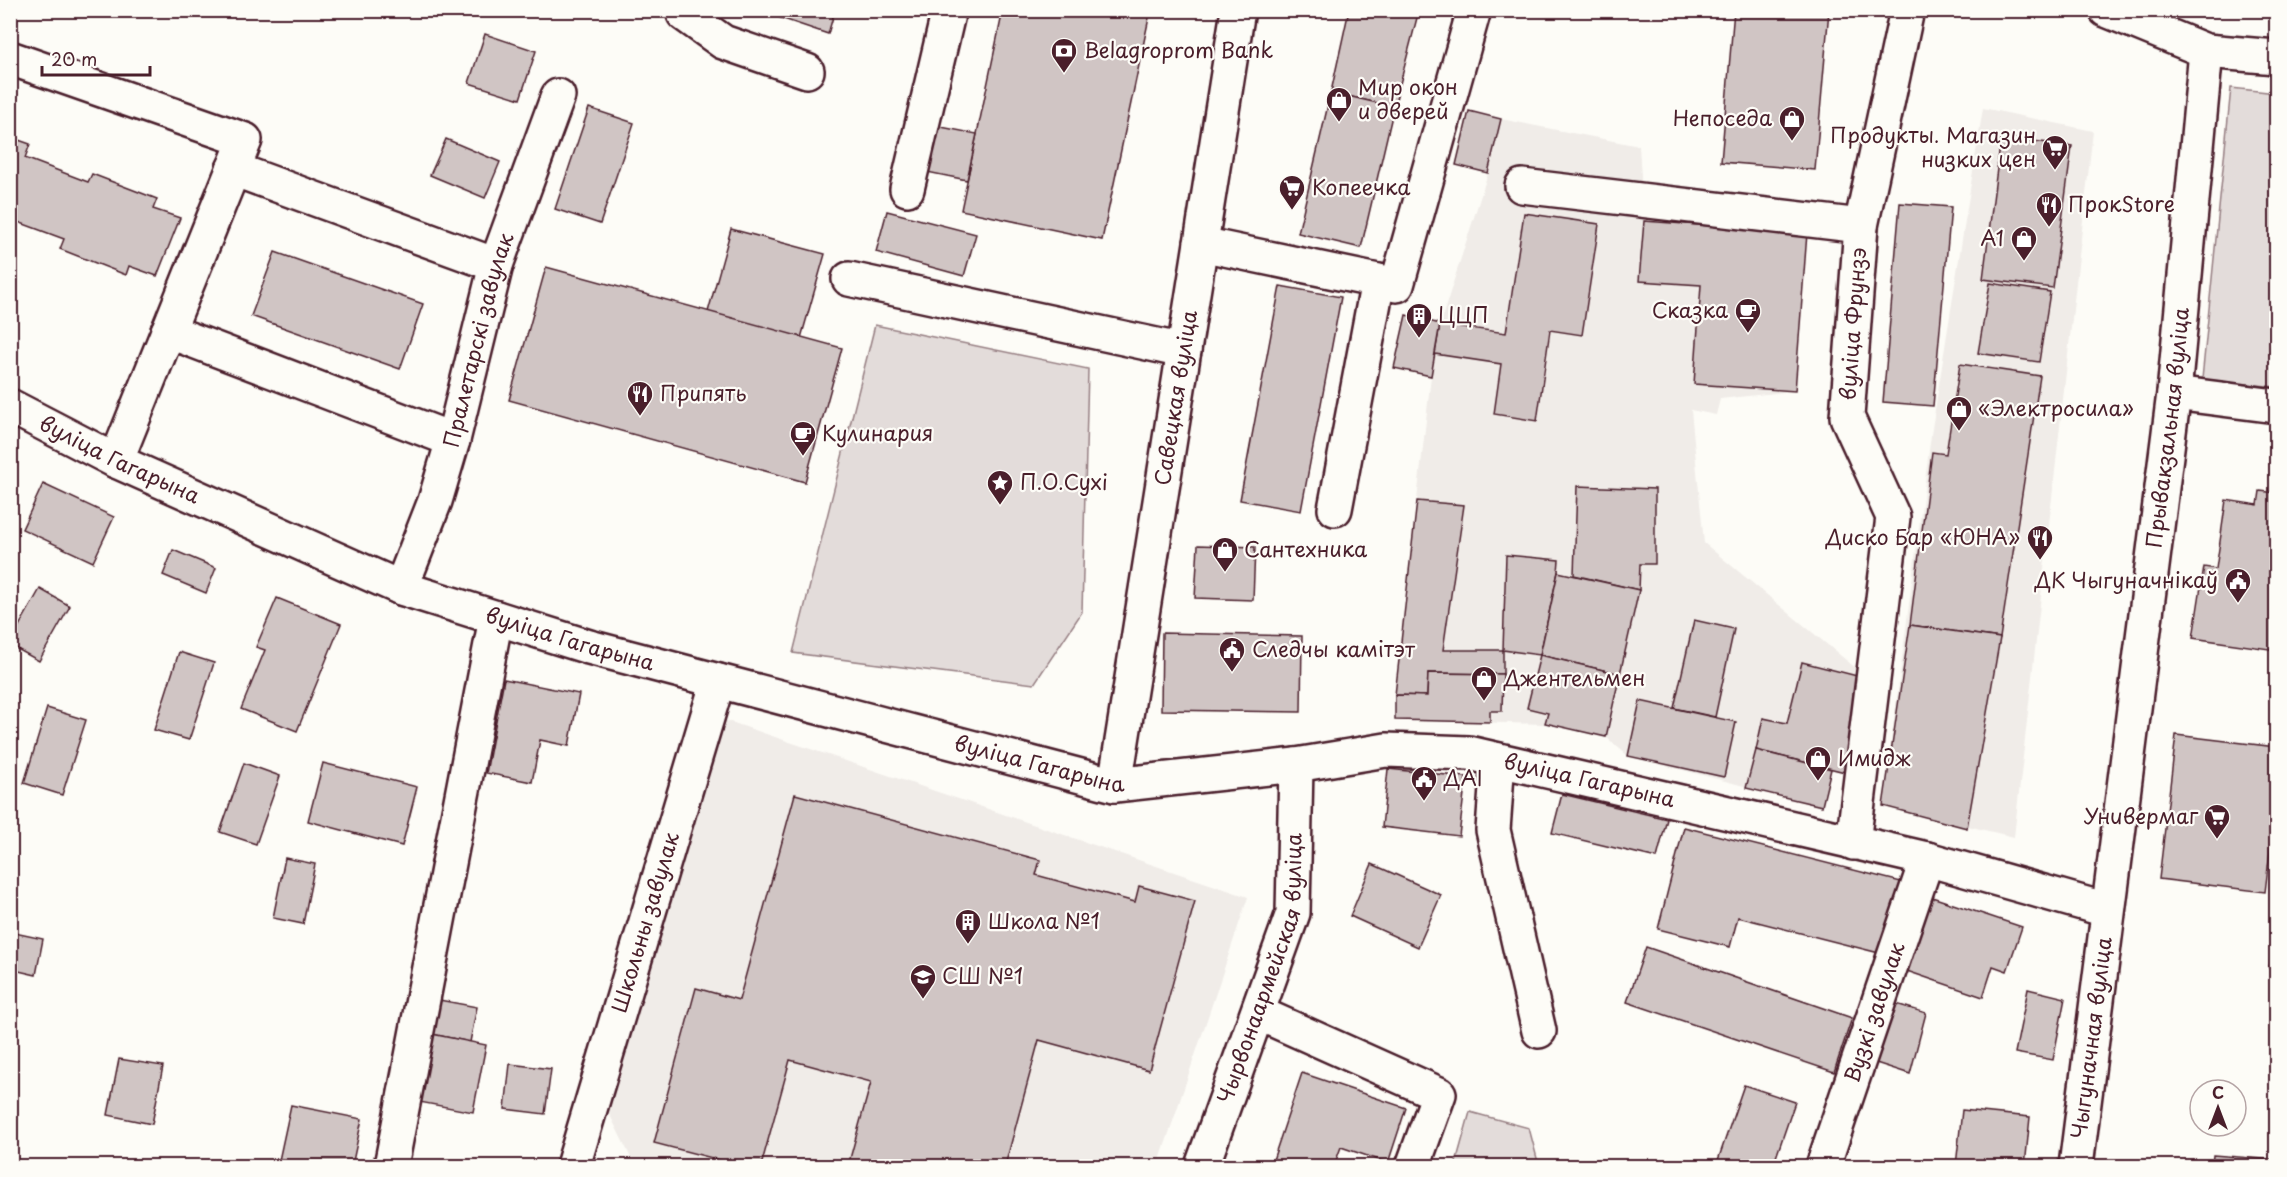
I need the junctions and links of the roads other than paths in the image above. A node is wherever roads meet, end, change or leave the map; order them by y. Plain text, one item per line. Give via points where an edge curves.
1 (686, 10) edge
2 (949, 10) edge
3 (1238, 10) edge
4 (1474, 10) edge
5 (1907, 10) edge
6 (2106, 10) edge
7 (2206, 51) junction
8 (2277, 57) edge
9 (10, 58) edge
10 (807, 71) dead end
11 (558, 96) dead end
12 (233, 169) junction
13 (1522, 186) dead end
14 (908, 189) dead end
15 (1861, 226) junction
16 (1201, 244) junction
17 (496, 265) junction
18 (849, 279) dead end
19 (1378, 281) junction
20 (168, 332) junction
21 (1184, 351) junction
22 (2174, 393) junction
23 (10, 406) edge
24 (2277, 406) edge
25 (453, 440) junction
26 (116, 461) junction
27 (1335, 509) dead end
28 (401, 588) junction
29 (496, 618) junction
30 (718, 681) junction
31 (1498, 760) junction
32 (1296, 765) junction
33 (1115, 785) junction
34 (1852, 843) junction
35 (1927, 859) junction
36 (2107, 910) junction
37 (1258, 1013) junction
38 (1539, 1031) dead end
39 (391, 1167) edge
40 (573, 1167) edge
41 (1202, 1167) edge
42 (1413, 1167) edge
43 (1823, 1167) edge
44 (2076, 1167) edge

1 - 10 street via 684,15 723,42
2 - 14 street
3 - 16 street, Савецкая вуліца
4 - 19 street via 1397,285
5 - 15 street, вуліца Фрунзэ
6 - 7 street
7 - 8 street
7 - 22 street, Прывакзальная вуліца
9 - 12 street via 245,140
11 - 17 street, Пралетарскі завулак
12 - 17 street
12 - 20 street
13 - 15 street
15 - 34 street, вуліца Фрунзэ via 1847,417 1893,517
16 - 19 street
16 - 21 street, Савецкая вуліца
17 - 25 street, Пралетарскі завулак
18 - 21 street
19 - 27 street
20 - 25 street
20 - 26 street
21 - 33 street, Савецкая вуліца
22 - 24 street
22 - 36 street, Прывакзальная вуліца
23 - 26 street, вуліца Гагарына
25 - 28 street, Пралетарскі завулак via 435,501
26 - 28 street, вуліца Гагарына
28 - 29 street, вуліца Гагарына
29 - 30 street, вуліца Гагарына
29 - 39 street
30 - 33 street, вуліца Гагарына
30 - 40 street, Школьны завулак
31 - 32 street, вуліца Гагарына via 1469,753 1386,750
31 - 34 street, вуліца Гагарына
31 - 38 street via 1493,830
32 - 33 street, вуліца Гагарына
32 - 37 street, Чырвонаармейская вуліца via 1293,914
34 - 35 street, вуліца Гагарына
35 - 36 street, вуліца Гагарына
35 - 43 street, Вузкі завулак
36 - 44 street, Чыгуначная вуліца
37 - 41 street, Чырвонаармейская вуліца
37 - 42 street via 1439,1094

